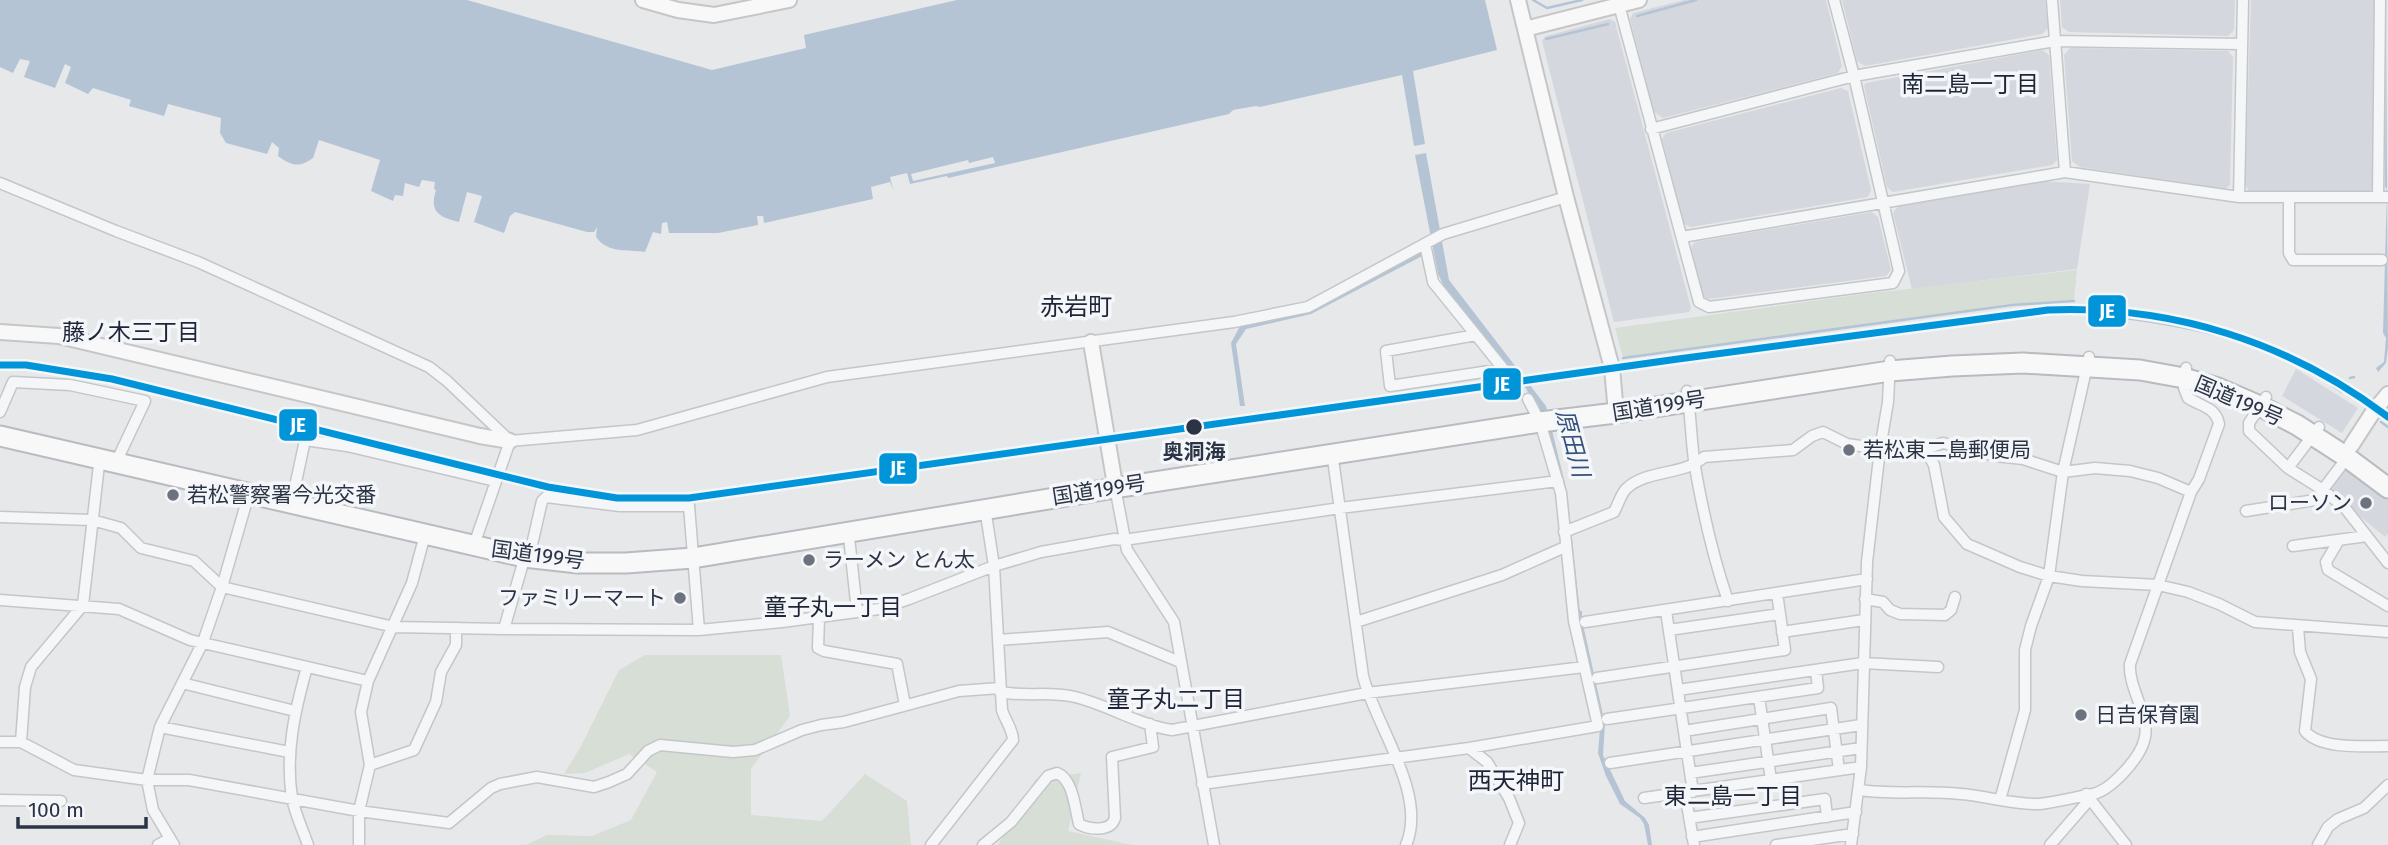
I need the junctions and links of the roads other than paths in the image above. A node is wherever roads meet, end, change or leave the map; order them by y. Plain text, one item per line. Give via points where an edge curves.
1 (643, 0) edge
2 (789, 0) edge
3 (1518, 0) edge
4 (1639, 0) edge
5 (1834, 0) edge
6 (2052, 0) edge
7 (2243, 0) edge
8 (2380, 0) edge
9 (750, 4) edge
10 (1619, 5) junction
11 (1525, 29) junction
12 (2056, 41) junction
13 (2241, 44) junction
14 (1854, 76) junction
15 (1651, 129) junction
16 (2065, 172) junction
17 (0, 183) edge
18 (1566, 197) junction
19 (2239, 197) junction
20 (2289, 197) junction
21 (2383, 197) edge
22 (1883, 203) junction
23 (1682, 237) junction
24 (1425, 244) junction
25 (2382, 260) dead end
26 (0, 332) edge
27 (1476, 335) junction
28 (1091, 342) junction
29 (2088, 362) junction
30 (1890, 366) junction
31 (2185, 373) junction
32 (2388, 383) edge
33 (2388, 394) edge
34 (1688, 396) junction
35 (2263, 402) junction
36 (1615, 408) junction
37 (0, 412) edge
38 (1535, 412) junction
39 (2373, 412) junction
40 (0, 428) edge
41 (2316, 431) junction
42 (0, 436) edge
43 (510, 441) junction
44 (1880, 449) junction
45 (1925, 449) junction
46 (1331, 451) junction
47 (2348, 451) junction
48 (107, 456) junction
49 (1695, 465) junction
50 (2288, 468) junction
51 (2063, 472) junction
52 (2388, 474) edge
53 (1558, 481) junction
54 (495, 483) junction
55 (1114, 483) junction
56 (2388, 488) edge
57 (250, 490) junction
58 (2323, 490) junction
59 (2191, 492) junction
60 (293, 496) junction
61 (984, 504) junction
62 (1340, 508) junction
63 (2246, 511) dead end
64 (0, 517) edge
65 (92, 520) junction
66 (848, 528) junction
67 (426, 531) junction
68 (1564, 532) junction
69 (2367, 536) junction
70 (476, 539) junction
71 (1124, 540) junction
72 (2339, 540) junction
73 (1565, 547) junction
74 (2293, 547) dead end
75 (528, 551) junction
76 (693, 554) junction
77 (2388, 563) edge
78 (994, 566) junction
79 (2049, 576) junction
80 (1867, 579) junction
81 (2158, 585) junction
82 (222, 587) junction
83 (1777, 593) junction
84 (1955, 597) dead end
85 (1866, 599) junction
86 (0, 600) edge
87 (1728, 601) junction
88 (83, 605) junction
89 (2388, 606) edge
90 (857, 611) junction
91 (1666, 611) junction
92 (1780, 614) junction
93 (819, 617) junction
94 (1864, 620) junction
95 (1356, 622) junction
96 (1585, 622) dead end
97 (394, 626) junction
98 (2298, 627) junction
99 (456, 628) junction
100 (504, 629) junction
101 (699, 630) junction
102 (1669, 630) junction
103 (1782, 632) junction
104 (2388, 632) edge
105 (998, 640) junction
106 (203, 642) junction
107 (1180, 662) junction
108 (1863, 663) junction
109 (1674, 666) junction
110 (307, 667) junction
111 (1584, 667) junction
112 (1938, 667) dead end
113 (1816, 670) junction
114 (1597, 678) dead end
115 (368, 681) junction
116 (183, 683) junction
117 (1000, 690) junction
118 (1678, 690) junction
119 (1367, 693) junction
120 (1759, 697) junction
121 (905, 705) junction
122 (1680, 709) junction
123 (295, 711) junction
124 (1607, 719) dead end
125 (1762, 719) junction
126 (1150, 724) junction
127 (1861, 725) junction
128 (160, 727) junction
129 (1192, 727) junction
130 (1834, 729) junction
131 (1684, 731) junction
132 (1765, 739) junction
133 (0, 742) edge
134 (22, 742) junction
135 (2388, 746) edge
136 (1468, 748) junction
137 (1861, 748) junction
138 (1687, 751) junction
139 (1837, 751) junction
140 (289, 752) junction
141 (1396, 756) junction
142 (1768, 761) junction
143 (1610, 763) dead end
144 (370, 765) junction
145 (1861, 767) junction
146 (1839, 770) junction
147 (1690, 773) junction
148 (147, 780) junction
149 (1771, 780) junction
150 (1202, 784) junction
151 (2388, 785) edge
152 (1859, 790) junction
153 (1689, 792) junction
154 (2088, 796) junction
155 (1644, 798) dead end
156 (292, 799) junction
157 (0, 800) edge
158 (2000, 800) junction
159 (61, 802) dead end
160 (359, 811) junction
161 (1856, 813) junction
162 (1827, 817) junction
163 (1689, 818) junction
164 (1852, 840) edge
165 (1693, 841) edge
166 (171, 842) edge
167 (158, 845) edge
168 (308, 845) edge
169 (359, 845) edge
170 (931, 845) edge
171 (983, 845) edge
172 (1214, 845) edge
173 (1406, 845) edge
174 (1510, 845) edge
175 (1776, 845) edge
176 (2050, 845) edge
177 (2126, 845) edge
178 (2318, 845) edge

1 - 9 street via 714,15
2 - 9 street
3 - 11 street
4 - 10 street
5 - 14 street
6 - 12 street
7 - 13 street
8 - 21 street
10 - 11 street
10 - 15 street
11 - 18 street
12 - 13 street
12 - 14 street
12 - 16 street
13 - 19 street
14 - 15 street
14 - 22 street
15 - 23 street
16 - 19 street
16 - 22 street
17 - 43 street via 198,262 429,367
18 - 24 street
18 - 36 street via 1612,368
19 - 20 street
20 - 21 street
20 - 25 street via 2289,253 2293,260
22 - 23 street
22 - 23 street via 1899,271 1893,283 1709,306 1699,302
24 - 27 street via 1433,282
24 - 28 street via 1307,307 1234,323
26 - 43 street via 59,336
27 - 27 street via 1504,370 1390,386 1386,351
28 - 43 street via 827,377 637,430
28 - 55 street
29 - 30 highway, 国道199号 via 2023,353 1952,355
29 - 31 highway, 国道199号
29 - 51 street
30 - 34 highway, 国道199号
30 - 44 street
31 - 35 highway, 国道199号 via 2222,379
31 - 59 street via 2188,398 2212,410 2218,424
32 - 39 street
33 - 39 street
34 - 36 highway, 国道199号
34 - 49 street
35 - 41 highway, 国道199号
35 - 50 street via 2249,431
36 - 38 highway, 国道199号
37 - 48 street via 13,382 70,385 145,401
38 - 46 highway, 国道199号
38 - 53 street
39 - 47 street
40 - 48 highway, 国道199号
41 - 47 highway, 国道199号
41 - 50 street
42 - 48 highway, 国道199号
43 - 54 street
44 - 45 street
44 - 49 street via 1847,444 1823,432 1793,450 1703,457
44 - 80 street
45 - 51 street via 1943,443
45 - 79 street via 1934,465 1944,516 1967,544
46 - 55 highway, 国道199号
46 - 62 street
47 - 52 highway, 国道199号
47 - 56 highway, 国道199号
47 - 58 street
48 - 57 highway, 国道199号
48 - 65 street
49 - 68 street via 1644,479 1627,488 1614,512
49 - 87 street via 1712,556
50 - 58 street
51 - 59 street via 2095,468 2130,471
51 - 79 street
53 - 62 street
53 - 68 street
54 - 60 street via 347,446 304,440
54 - 70 street
55 - 61 highway, 国道199号
55 - 71 street
57 - 60 highway, 国道199号
57 - 67 highway, 国道199号
57 - 82 street
58 - 63 street via 2315,500
58 - 69 street
59 - 81 street
60 - 67 highway, 国道199号
61 - 66 highway, 国道199号
61 - 78 street
62 - 71 street
62 - 95 street
64 - 65 street
65 - 82 street via 121,527 141,548 194,561
65 - 88 street
66 - 76 highway, 国道199号
66 - 90 street
67 - 70 highway, 国道199号
67 - 75 highway, 国道199号
67 - 97 street
68 - 73 street
69 - 72 street
69 - 77 street
70 - 75 highway, 国道199号
71 - 78 street via 1041,552
71 - 107 street via 1174,622
72 - 74 street
72 - 89 street via 2326,562 2328,570
73 - 95 street via 1502,575
73 - 111 street
75 - 76 highway, 国道199号
75 - 76 street via 545,497 620,506 689,506
75 - 100 street
76 - 101 street
78 - 90 street via 879,609
78 - 105 street
79 - 81 street
79 - 158 street via 2028,638 2025,710
80 - 83 street
80 - 85 street
81 - 98 street via 2189,592 2255,622
81 - 154 street via 2130,664 2129,678 2146,728 2145,740 2126,770
82 - 97 street
82 - 106 street
83 - 87 street
83 - 92 street
84 - 85 street via 1945,615 1900,614 1883,602
85 - 94 street
86 - 88 street
87 - 91 street
88 - 106 street via 119,610
88 - 134 street via 31,667 25,687
90 - 93 street
91 - 96 street
91 - 102 street
92 - 102 street
92 - 103 street
93 - 101 street
93 - 121 street via 818,648 897,664
94 - 103 street
94 - 108 street
95 - 119 street
97 - 99 street
97 - 115 street
98 - 104 street
98 - 135 street via 2300,652 2311,679 2305,731 2314,739 2335,744
99 - 100 street
99 - 144 street via 456,645 440,672 436,702 414,750
100 - 101 street
102 - 109 street
103 - 109 street via 1785,650
105 - 107 street via 1108,632
105 - 117 street
106 - 110 street
106 - 116 street
107 - 129 street
108 - 112 street
108 - 113 street
108 - 127 street
109 - 114 street
109 - 118 street
110 - 115 street
110 - 123 street
111 - 119 street
111 - 136 street via 1598,726
113 - 118 street
113 - 120 street via 1818,688
115 - 144 street via 362,712
116 - 123 street
116 - 128 street
117 - 121 street via 959,691
117 - 126 street via 1013,694 1054,692
117 - 170 street via 1013,740
118 - 122 street
119 - 129 street
119 - 141 street
120 - 122 street
120 - 125 street
121 - 160 street via 802,730 755,750 660,745 627,774 594,787 537,776 500,784 449,823
122 - 124 street
122 - 131 street
123 - 140 street
125 - 130 street via 1831,708
125 - 131 street
125 - 132 street
126 - 129 street via 1172,730
126 - 171 street via 1153,747 1112,757 1113,824 1093,829 1079,824 1069,787 1056,774 1048,776 1011,822
127 - 130 street
127 - 137 street
128 - 140 street
128 - 148 street
129 - 150 street
130 - 132 street
130 - 139 street
131 - 138 street
132 - 138 street
132 - 142 street
133 - 134 street
134 - 148 street via 74,770
136 - 141 street
136 - 174 street via 1487,762 1509,798 1519,823
137 - 139 street
137 - 145 street
138 - 143 street
138 - 147 street
139 - 142 street
139 - 146 street
140 - 156 street
141 - 150 street
141 - 173 street via 1409,802 1411,834
142 - 147 street
142 - 149 street
144 - 160 street
145 - 146 street
145 - 152 street
146 - 149 street
147 - 153 street
148 - 156 street via 189,780
148 - 166 street via 153,810
149 - 153 street
150 - 172 street
151 - 178 street via 2364,808 2328,827
152 - 158 street
152 - 161 street
153 - 155 street
153 - 163 street
154 - 158 street via 2040,804
154 - 176 street
154 - 177 street
156 - 160 street
156 - 168 street
157 - 159 street
160 - 169 street
161 - 162 street
161 - 164 street
162 - 163 street via 1825,799
162 - 165 street
163 - 165 street
164 - 175 street
166 - 167 street

